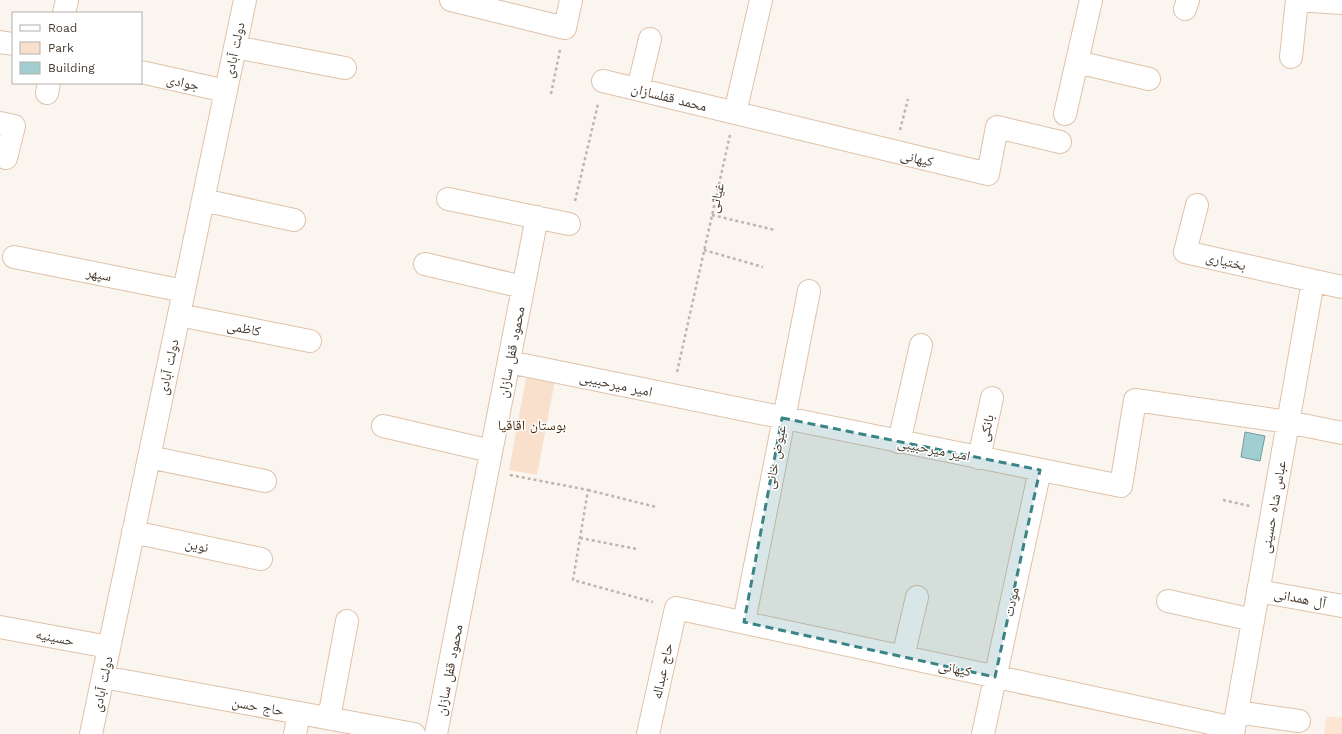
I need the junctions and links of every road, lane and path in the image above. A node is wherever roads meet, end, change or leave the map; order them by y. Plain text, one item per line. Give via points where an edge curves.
1 (67, 0) edge
2 (245, 0) edge
3 (451, 0) edge
4 (571, 0) edge
5 (761, 0) edge
6 (1091, 0) edge
7 (1297, 0) edge
8 (1342, 3) edge
9 (64, 12) edge
10 (565, 28) junction
11 (650, 39) dead end
12 (0, 42) edge
13 (12, 44) edge
14 (235, 47) junction
15 (1291, 57) dead end
16 (1077, 62) junction
17 (345, 68) dead end
18 (142, 72) edge
19 (1149, 79) dead end
20 (603, 81) joint
21 (638, 89) junction
22 (226, 91) junction
23 (551, 94) dead end
24 (908, 99) dead end
25 (736, 113) junction
26 (1065, 114) dead end
27 (0, 123) edge
28 (1060, 142) dead end
29 (895, 152) junction
30 (6, 158) dead end
31 (448, 199) dead end
32 (203, 200) junction
33 (1197, 205) dead end
34 (712, 215) junction
35 (537, 217) junction
36 (294, 220) dead end
37 (569, 224) joint
38 (775, 230) dead end
39 (704, 250) junction
40 (14, 257) dead end
41 (425, 264) dead end
42 (763, 267) dead end
43 (1313, 281) junction
44 (523, 287) junction
45 (1342, 287) edge
46 (184, 291) junction
47 (809, 291) dead end
48 (179, 315) junction
49 (310, 341) dead end
50 (921, 345) dead end
51 (509, 362) junction
52 (671, 396) junction
53 (992, 398) dead end
54 (782, 418) junction
55 (1288, 422) junction
56 (383, 426) dead end
57 (1342, 433) edge
58 (899, 442) junction
59 (149, 457) junction
60 (979, 458) junction
61 (490, 461) junction
62 (1040, 470) junction
63 (265, 481) dead end
64 (588, 490) junction
65 (656, 507) dead end
66 (133, 532) junction
67 (580, 538) junction
68 (637, 549) dead end
69 (261, 559) dead end
70 (1258, 591) junction
71 (917, 597) dead end
72 (1168, 601) dead end
73 (1342, 606) edge
74 (676, 608) junction
75 (1253, 620) junction
76 (347, 621) dead end
77 (744, 622) junction
78 (0, 627) edge
79 (109, 647) junction
80 (903, 657) junction
81 (103, 677) junction
82 (995, 677) junction
83 (329, 718) junction
84 (1299, 720) dead end
85 (297, 724) edge
86 (1234, 725) edge
87 (91, 734) edge
88 (414, 734) edge
89 (436, 734) edge
90 (648, 734) edge
91 (983, 734) edge

1 - 9 street
2 - 14 street, دولت آبادی
3 - 10 street
4 - 10 street
5 - 25 street
6 - 16 street
7 - 8 street
7 - 15 street
10 - 23 path
11 - 21 street
12 - 13 street
14 - 17 street
14 - 22 street, دولت آبادی
16 - 19 street
16 - 26 street
18 - 22 street, جوادی
20 - 21 street, محمد قفلسازان
20 - 37 path
21 - 25 street, محمد قفلسازان
22 - 32 street, دولت آبادی
24 - 29 path
25 - 29 street, کیهانی
25 - 34 path, غیاثی
27 - 30 street via 14,126
28 - 29 street, کیهانی via 997,127 988,174
31 - 35 street
32 - 36 street
32 - 46 street, دولت آبادی
33 - 43 street, بختیاری via 1185,252
34 - 38 path
34 - 39 path, غیاثی
35 - 37 street
35 - 44 street, محمود قفل سازان
39 - 42 path
39 - 52 path, غیاثی
40 - 46 street, سپهر
41 - 44 street
43 - 45 street
43 - 55 street, عباس شاه حسینی
44 - 51 street, محمود قفل سازان
46 - 48 street, دولت آبادی
47 - 54 street, عیوض خانی
48 - 49 street, کاظمی
48 - 59 street, دولت آبادی
50 - 58 street
51 - 52 street, امیر میرحبیبی
51 - 61 street, محمود قفل سازان
52 - 54 street, امیر میرحبیبی
53 - 60 street, بانکی
54 - 58 street, امیر میرحبیبی
54 - 77 street, عیوض خانی
55 - 57 street
55 - 62 street, امیر میرحبیبی via 1135,400 1121,486
55 - 70 street, عباس شاه حسینی
56 - 61 street
58 - 60 street, امیر میرحبیبی
59 - 63 street
59 - 66 street, دولت آبادی
60 - 62 street, امیر میرحبیبی
61 - 64 path
61 - 89 street, محمود قفل سازان
62 - 82 street, مودت
64 - 65 path
64 - 67 path
66 - 69 street, نوین
66 - 79 street, دولت آبادی
67 - 68 path
67 - 74 path via 573,580
70 - 73 street, آل همدانی
70 - 75 street, عباس شاه حسینی
71 - 80 street
72 - 75 street
74 - 77 street, کیهانی
74 - 90 street, حاج عبداله
75 - 86 street, عباس شاه حسینی
76 - 83 street
77 - 80 street, کیهانی
78 - 79 street, حسینیه
79 - 81 street, دولت آبادی
80 - 82 street, کیهانی
81 - 85 street, حاج حسن
81 - 87 street, دولت آبادی
82 - 86 street, کیهانی
82 - 91 street, مودت
83 - 85 street, حاج حسن
83 - 88 street, حاج حسن
84 - 86 street, کیهانی

